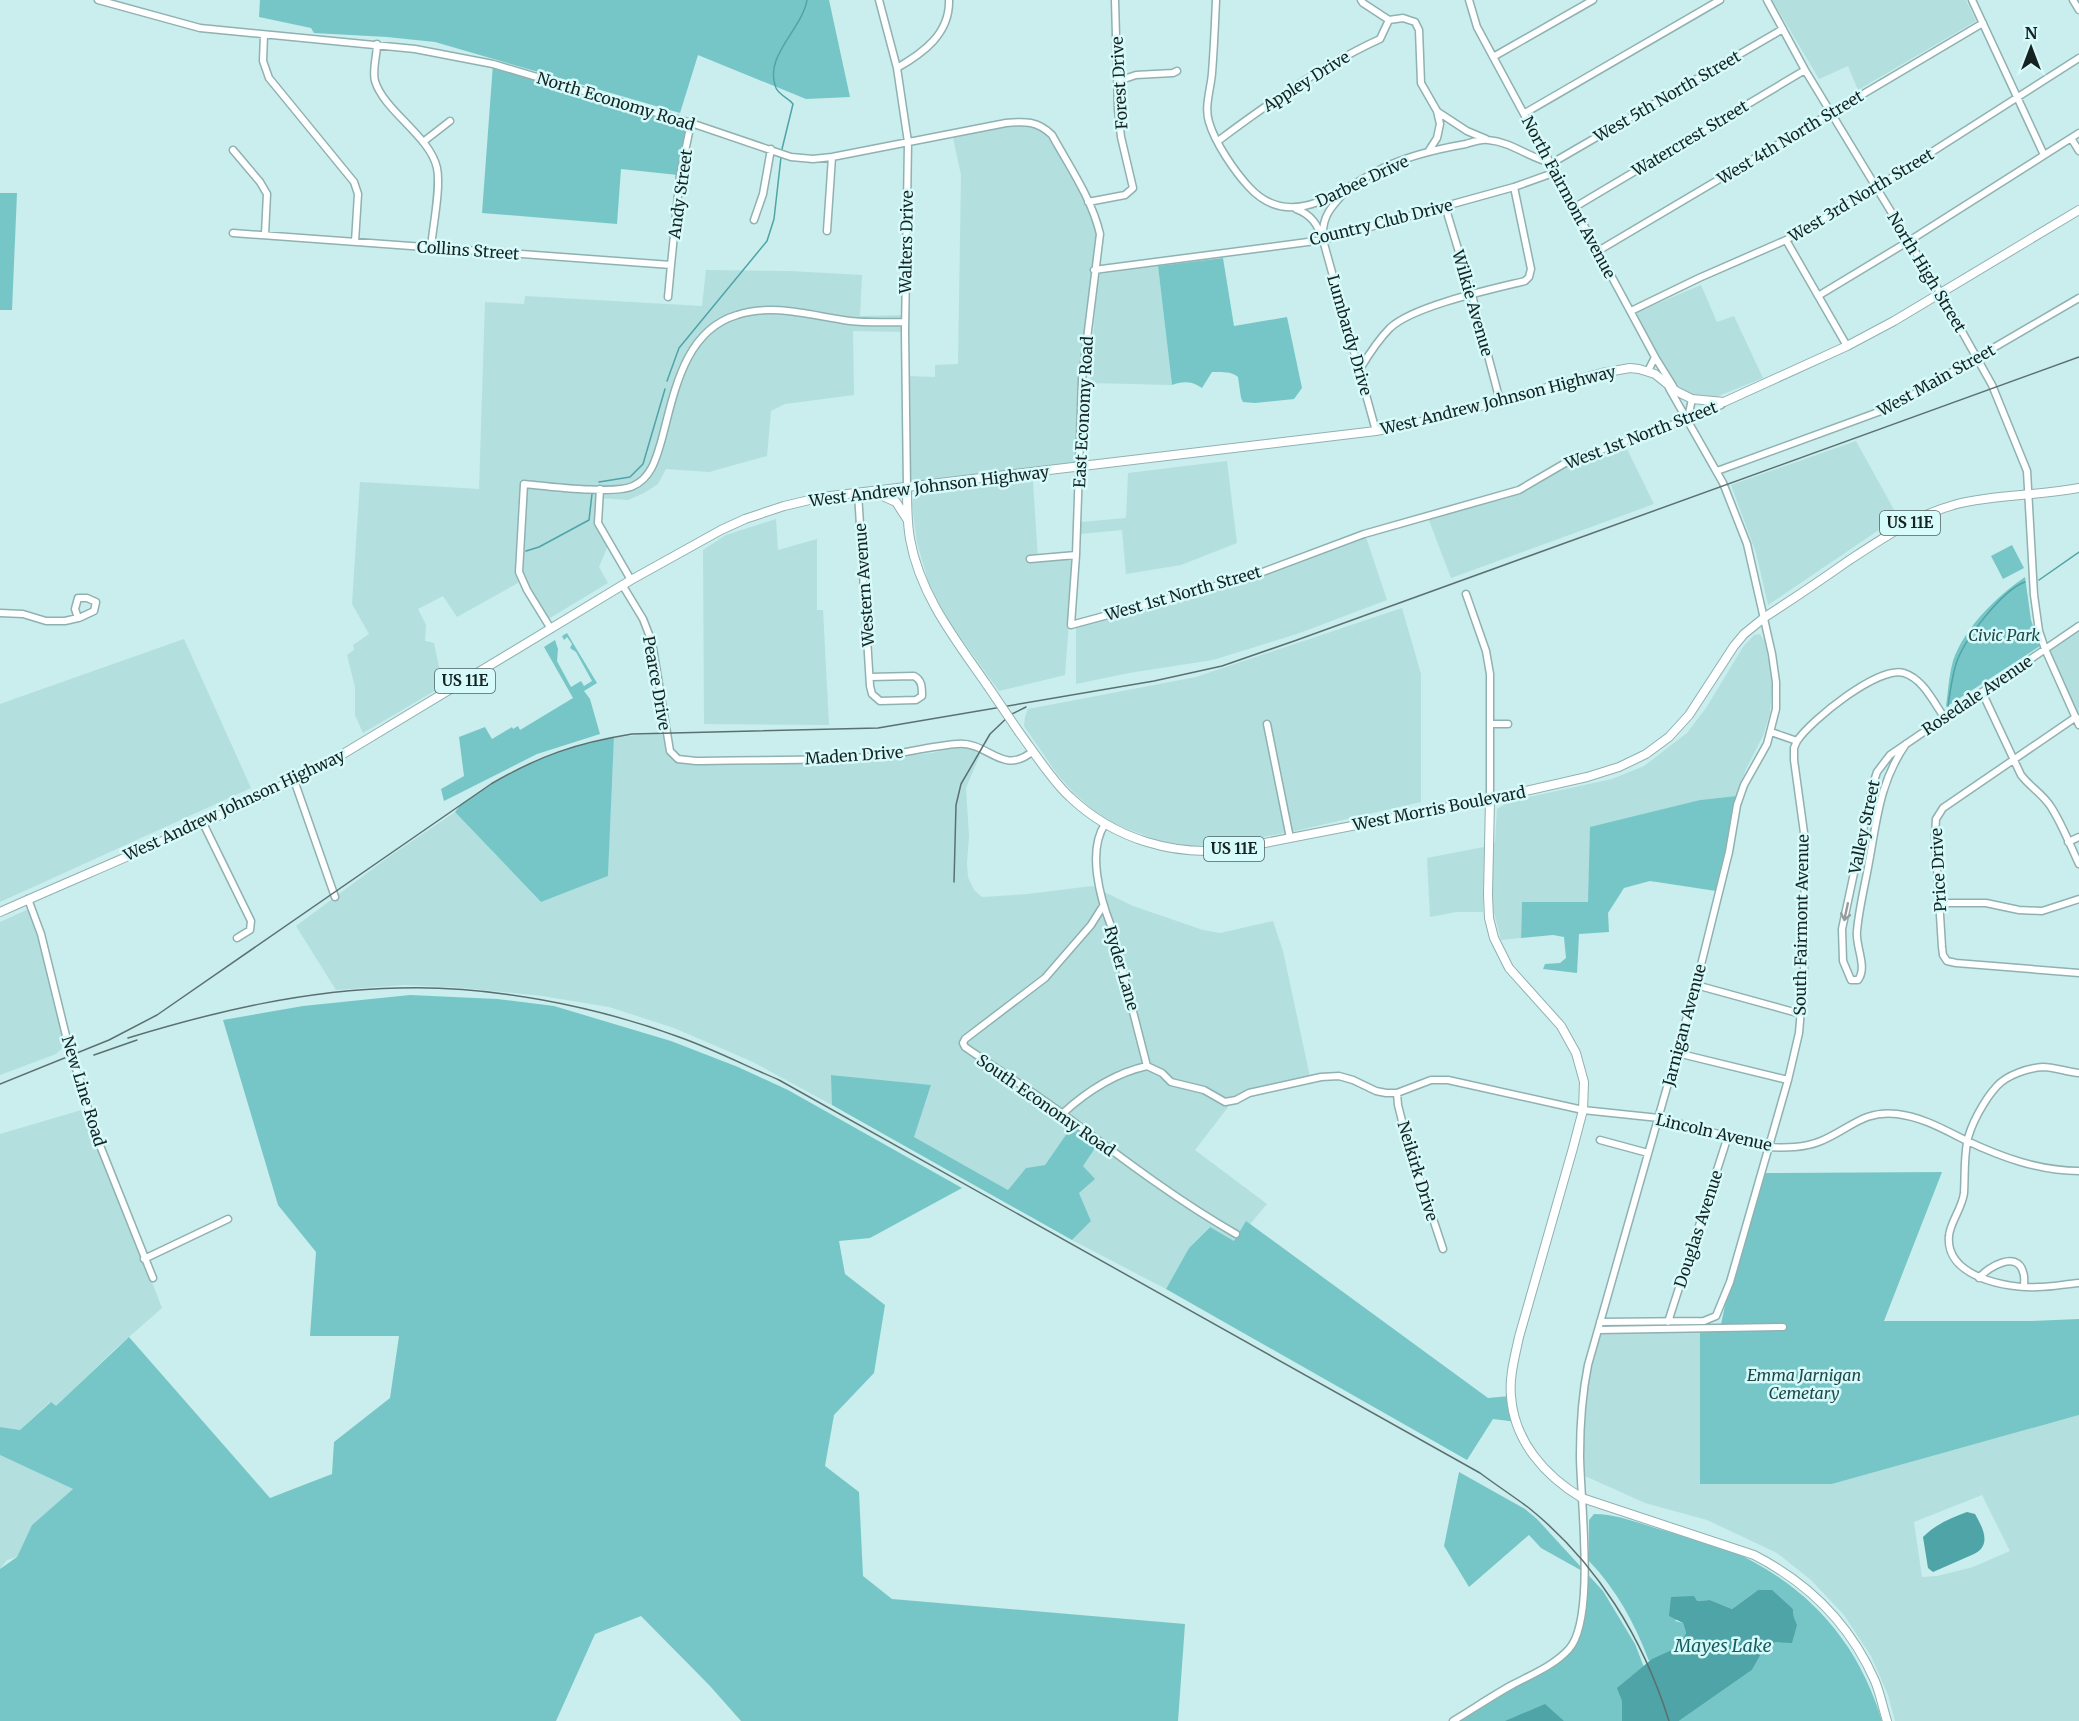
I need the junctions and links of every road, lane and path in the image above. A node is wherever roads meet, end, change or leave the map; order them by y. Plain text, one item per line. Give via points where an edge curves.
1 (98, 0) edge
2 (132, 0) edge
3 (879, 0) edge
4 (949, 0) edge
5 (1115, 0) edge
6 (1216, 0) edge
7 (1361, 0) edge
8 (1469, 0) edge
9 (1593, 0) edge
10 (1720, 0) edge
11 (1767, 0) edge
12 (1972, 0) edge
13 (2073, 0) edge
14 (126, 5) edge
15 (2079, 9) edge
16 (1389, 20) junction
17 (1983, 23) junction
18 (1783, 29) junction
19 (264, 35) junction
20 (377, 44) junction
21 (1493, 57) junction
22 (2079, 58) edge
23 (897, 68) junction
24 (1805, 70) junction
25 (1177, 71) dead end
26 (1118, 81) junction
27 (2017, 98) junction
28 (1437, 111) junction
29 (1832, 112) junction
30 (1525, 113) junction
31 (450, 121) dead end
32 (691, 123) junction
33 (2079, 133) edge
34 (2072, 138) junction
35 (1487, 139) junction
36 (1218, 141) junction
37 (423, 142) junction
38 (908, 142) junction
39 (771, 149) junction
40 (233, 150) dead end
41 (2079, 151) edge
42 (1428, 152) junction
43 (2044, 155) junction
44 (832, 157) junction
45 (1552, 163) junction
46 (1556, 172) junction
47 (1514, 187) junction
48 (1877, 187) junction
49 (1345, 191) junction
50 (1088, 202) junction
51 (1445, 206) junction
52 (1575, 207) junction
53 (1295, 208) junction
54 (2079, 210) edge
55 (754, 220) dead end
56 (827, 231) dead end
57 (233, 233) dead end
58 (265, 234) junction
59 (1323, 240) junction
60 (1786, 240) junction
61 (1909, 241) junction
62 (355, 242) junction
63 (431, 247) junction
64 (1598, 250) junction
65 (671, 265) junction
66 (1094, 270) junction
67 (1941, 294) junction
68 (1472, 295) junction
69 (1818, 296) junction
70 (668, 297) dead end
71 (2079, 298) edge
72 (1631, 311) junction
73 (905, 322) junction
74 (1847, 346) junction
75 (1655, 357) junction
76 (1977, 358) junction
77 (1360, 369) junction
78 (1648, 371) junction
79 (1666, 382) junction
80 (1676, 391) junction
81 (1692, 399) junction
82 (1500, 401) junction
83 (1724, 402) junction
84 (1688, 418) junction
85 (1376, 431) junction
86 (1079, 466) junction
87 (1717, 471) junction
88 (907, 488) junction
89 (2079, 488) edge
90 (600, 489) junction
91 (872, 492) junction
92 (858, 493) junction
93 (2028, 494) junction
94 (908, 521) junction
95 (1076, 555) junction
96 (1030, 559) dead end
97 (631, 580) junction
98 (623, 586) junction
99 (1466, 594) dead end
100 (0, 613) edge
101 (1765, 617) junction
102 (78, 618) dead end
103 (1071, 625) joint
104 (2079, 626) edge
105 (551, 629) junction
106 (2045, 649) junction
107 (870, 677) junction
108 (1982, 692) junction
109 (1944, 717) junction
110 (2076, 717) junction
111 (1267, 724) dead end
112 (1491, 724) junction
113 (1508, 724) dead end
114 (2079, 725) edge
115 (1771, 732) junction
116 (1797, 741) junction
117 (1906, 744) junction
118 (670, 751) joint
119 (1033, 751) junction
120 (2014, 760) junction
121 (294, 780) junction
122 (1490, 799) junction
123 (203, 823) junction
124 (1105, 824) junction
125 (2079, 837) edge
126 (1290, 838) junction
127 (2068, 842) junction
128 (2079, 864) edge
129 (335, 897) dead end
130 (2079, 899) edge
131 (28, 900) junction
132 (1940, 903) junction
133 (1103, 906) junction
134 (0, 912) edge
135 (237, 938) dead end
136 (2079, 972) edge
137 (1696, 985) junction
138 (1801, 1014) junction
139 (1677, 1053) junction
140 (1147, 1066) junction
141 (2079, 1073) edge
142 (1788, 1080) junction
143 (1397, 1093) junction
144 (1583, 1110) junction
145 (1062, 1114) junction
146 (1659, 1118) junction
147 (1728, 1136) junction
148 (1600, 1140) dead end
149 (1967, 1141) junction
150 (1767, 1147) junction
151 (1648, 1153) junction
152 (2079, 1172) edge
153 (228, 1219) dead end
154 (1236, 1234) dead end
155 (1443, 1250) dead end
156 (144, 1259) junction
157 (153, 1278) dead end
158 (1979, 1278) junction
159 (2079, 1283) edge
160 (2024, 1287) junction
161 (1600, 1322) junction
162 (1668, 1322) junction
163 (1783, 1327) dead end
164 (1598, 1330) junction
165 (1582, 1498) junction
166 (1453, 1721) edge
167 (1887, 1721) edge

1 - 14 street, North Economy Road
2 - 14 street
3 - 23 street, Walters Drive
4 - 23 street via 946,21 937,38 917,57
5 - 26 street, Forest Drive
6 - 36 street, Darbee Drive via 1208,122
7 - 16 street, Darbee Drive
8 - 21 street, North Fairmont Avenue via 1477,27
9 - 21 street
10 - 30 street
11 - 18 street, North High Street
12 - 17 street
13 - 15 street
14 - 19 street, North Economy Road via 200,28
16 - 28 street, Darbee Drive via 1403,18 1415,22 1419,30 1421,83
16 - 36 street, Appley Drive via 1380,39 1355,50 1253,114
17 - 27 street
17 - 29 street, West 4th North Street
18 - 24 street, North High Street
18 - 45 street, West 5th North Street
19 - 20 street, North Economy Road
19 - 62 street via 263,61 269,78 354,182 358,194
20 - 32 street, North Economy Road via 493,64
20 - 37 street via 374,76 378,88
21 - 30 street, North Fairmont Avenue
22 - 27 street, West 3rd North Street
23 - 38 street, Walters Drive
24 - 29 street, North High Street
24 - 52 street, Watercrest Street
25 - 26 street
26 - 50 street, Forest Drive via 1121,136 1133,188 1125,195
27 - 43 street
27 - 48 street, West 3rd North Street
28 - 35 street, Darbee Drive
28 - 42 street, Darbee Drive via 1437,138
29 - 48 street, North High Street
29 - 64 street, West 4th North Street
30 - 45 street, North Fairmont Avenue
31 - 37 street
32 - 39 street, North Economy Road
32 - 65 street, Andy Street
33 - 34 street
34 - 41 street
34 - 43 street
35 - 42 street, Darbee Drive
35 - 45 street, Darbee Drive via 1515,146
36 - 53 street, Darbee Drive via 1235,171 1254,193 1282,207
37 - 63 street via 437,170
38 - 44 street, North Economy Road
38 - 50 street, North Economy Road via 1006,123 1037,123 1052,135
38 - 73 street, Walters Drive
39 - 44 street, North Economy Road via 791,157
39 - 55 street
40 - 58 street via 267,194
42 - 49 street, Darbee Drive via 1382,169
43 - 61 street
44 - 56 street
45 - 46 street, North Fairmont Avenue
46 - 47 street, Country Club Drive
46 - 52 street, North Fairmont Avenue
47 - 51 street, Country Club Drive
47 - 68 street via 1531,269 1529,277
48 - 60 street, West 3rd North Street
48 - 61 street, North High Street
49 - 53 street, Darbee Drive
49 - 59 street via 1327,213
50 - 66 street, East Economy Road via 1100,234
51 - 59 street, Country Club Drive
51 - 68 street, Wilkie Avenue
52 - 64 street, North Fairmont Avenue
53 - 59 street via 1316,221
54 - 67 main road, West 1st North Street
57 - 58 street, Collins Street
58 - 62 street, Collins Street
59 - 66 street, Country Club Drive
59 - 77 street, Lumbardy Drive
60 - 69 street
60 - 72 street, West 3rd North Street
61 - 67 street, North High Street
61 - 69 street
62 - 63 street, Collins Street
63 - 65 street, Collins Street
64 - 72 street, North Fairmont Avenue
65 - 70 street
66 - 86 street, East Economy Road via 1082,379
67 - 74 main road, West 1st North Street
67 - 76 street, North High Street
68 - 77 street via 1418,311 1392,326
68 - 82 street, Wilkie Avenue
69 - 74 street
71 - 76 street, West Main Street
72 - 75 street, North Fairmont Avenue
73 - 88 street, Walters Drive
73 - 90 street via 866,322 771,310 725,319 692,349 648,475 633,487
74 - 83 main road, West 1st North Street
75 - 78 street
75 - 80 street, North Fairmont Avenue
76 - 87 street, West Main Street via 1892,407
76 - 93 street, North High Street via 2020,452 2027,471
77 - 85 street, Lumbardy Drive
78 - 79 main road, West Andrew Johnson Highway
78 - 82 main road, West Andrew Johnson Highway via 1615,370
79 - 80 main road, West Andrew Johnson Highway
79 - 84 street
80 - 81 main road, West Andrew Johnson Highway
81 - 83 main road, West Andrew Johnson Highway
81 - 84 street
82 - 85 main road, West Andrew Johnson Highway
83 - 84 street, West 1st North Street
84 - 87 street
84 - 103 street, West 1st North Street via 1567,462 1518,490 1364,534 1252,576
85 - 86 main road, West Andrew Johnson Highway
86 - 88 main road, West Andrew Johnson Highway
86 - 95 street, East Economy Road
87 - 101 street via 1747,544
88 - 91 main road, West Andrew Johnson Highway / US 11E
88 - 94 main road, West Morris Boulevard / US 11E
89 - 93 main road, West Morris Boulevard / US 11E
90 - 97 street via 598,523
90 - 105 street via 524,484 519,572
91 - 92 main road, West Andrew Johnson Highway / US 11E
91 - 94 main road via 896,502
92 - 97 main road, West Andrew Johnson Highway / US 11E via 822,497 745,519
92 - 107 street, Western Avenue
93 - 101 main road, West Morris Boulevard / US 11E via 1957,504 1926,515 1896,530
93 - 106 street, North High Street via 2035,605
94 - 119 main road, West Morris Boulevard / US 11E, bridge via 921,581 940,618
95 - 96 street
95 - 103 street, East Economy Road
97 - 98 main road, West Andrew Johnson Highway / US 11E
98 - 105 main road, West Andrew Johnson Highway / US 11E
98 - 118 street, Pearce Drive via 652,642
99 - 112 street via 1486,651
100 - 102 street via 46,621
101 - 115 street via 1776,682
101 - 122 main road, West Morris Boulevard / US 11E via 1734,646 1689,715 1646,754 1587,777
104 - 106 street, Rosedale Avenue
105 - 121 main road, West Andrew Johnson Highway / US 11E
106 - 108 street, Rosedale Avenue
106 - 110 street, North High Street
107 - 107 street via 914,676 921,684 922,696 916,700 880,701 872,694
108 - 109 street, Rosedale Avenue via 1966,698
108 - 120 street
109 - 116 street via 1913,677 1889,672 1828,709
109 - 117 street, Rosedale Avenue
110 - 114 street, North High Street
110 - 120 street, Price Drive
111 - 126 street
112 - 113 street
112 - 122 street
115 - 116 street
115 - 137 street, Jarnigan Avenue via 1737,805
116 - 138 street, South Fairmont Avenue via 1794,760 1804,840
117 -> 117 street, Valley Street via 1882,762 1873,784 1842,929 1843,962 1851,980 1862,976 1856,939 1882,793
118 - 119 street, Maden Drive via 678,759 696,761 839,759 960,743 977,745 1010,761
119 - 124 main road, West Morris Boulevard / US 11E via 1069,797
120 - 127 street via 2021,775 2052,808
120 - 132 street, Price Drive via 1943,808 1936,819
121 - 123 main road, West Andrew Johnson Highway / US 11E
121 - 129 street
122 - 126 main road, West Morris Boulevard / US 11E
122 - 144 main road via 1488,895 1494,938 1509,968 1555,1017 1569,1038 1584,1082
123 - 131 main road, West Andrew Johnson Highway / US 11E
123 - 135 street via 251,921 250,930
124 - 126 main road, West Morris Boulevard / US 11E via 1148,843 1186,851 1219,851
124 - 133 street, Ryder Lane via 1096,842 1095,859
125 - 127 street
127 - 128 street
130 - 132 street via 2042,911 1986,903
131 - 134 main road, West Andrew Johnson Highway / US 11E
131 - 156 street, New Line Road via 41,934 91,1123
132 - 136 street, Price Drive via 1942,947 1947,961
133 - 140 street, Ryder Lane
133 - 145 street, South Economy Road via 1045,978 963,1043
137 - 138 street
137 - 139 street, Jarnigan Avenue
138 - 142 street, South Fairmont Avenue
139 - 142 street
139 - 146 street, Jarnigan Avenue
140 - 143 street via 1171,1082 1204,1090 1225,1102 1322,1077 1339,1077 1376,1091
140 - 145 street via 1095,1088
141 - 149 street via 2043,1067 2007,1079 1998,1085 1975,1119
142 - 150 street, South Fairmont Avenue
143 - 144 street, Lincoln Avenue via 1431,1080 1448,1080
143 - 155 street, Neikirk Drive via 1406,1137
144 - 146 street, Lincoln Avenue
144 - 165 main road via 1519,1337 1510,1396 1516,1422 1532,1455 1561,1486
145 - 154 street, South Economy Road via 1200,1213
146 - 147 street, Lincoln Avenue
146 - 151 street, Jarnigan Avenue
147 - 150 street, Lincoln Avenue
147 - 162 street, Douglas Avenue
148 - 151 street
149 - 150 street, Lincoln Avenue via 1913,1117 1875,1114 1821,1141 1786,1148
149 - 152 street, Lincoln Avenue via 2033,1166
149 - 158 street via 1964,1194 1948,1236 1956,1261
150 - 162 street, South Fairmont Avenue via 1730,1282 1716,1316 1704,1321
151 - 161 street, Jarnigan Avenue
153 - 156 street
156 - 157 street, New Line Road
158 - 160 street
158 - 160 street via 1998,1263 2016,1263 2024,1273
159 - 160 street
161 - 162 street, South Fairmont Avenue
161 - 164 street, Jarnigan Avenue
163 - 164 street
164 - 165 street, Jarnigan Avenue via 1582,1398
165 - 166 street, Jarnigan Avenue via 1583,1593 1575,1641 1555,1660
165 - 167 main road via 1754,1555 1814,1594 1853,1641 1875,1681

